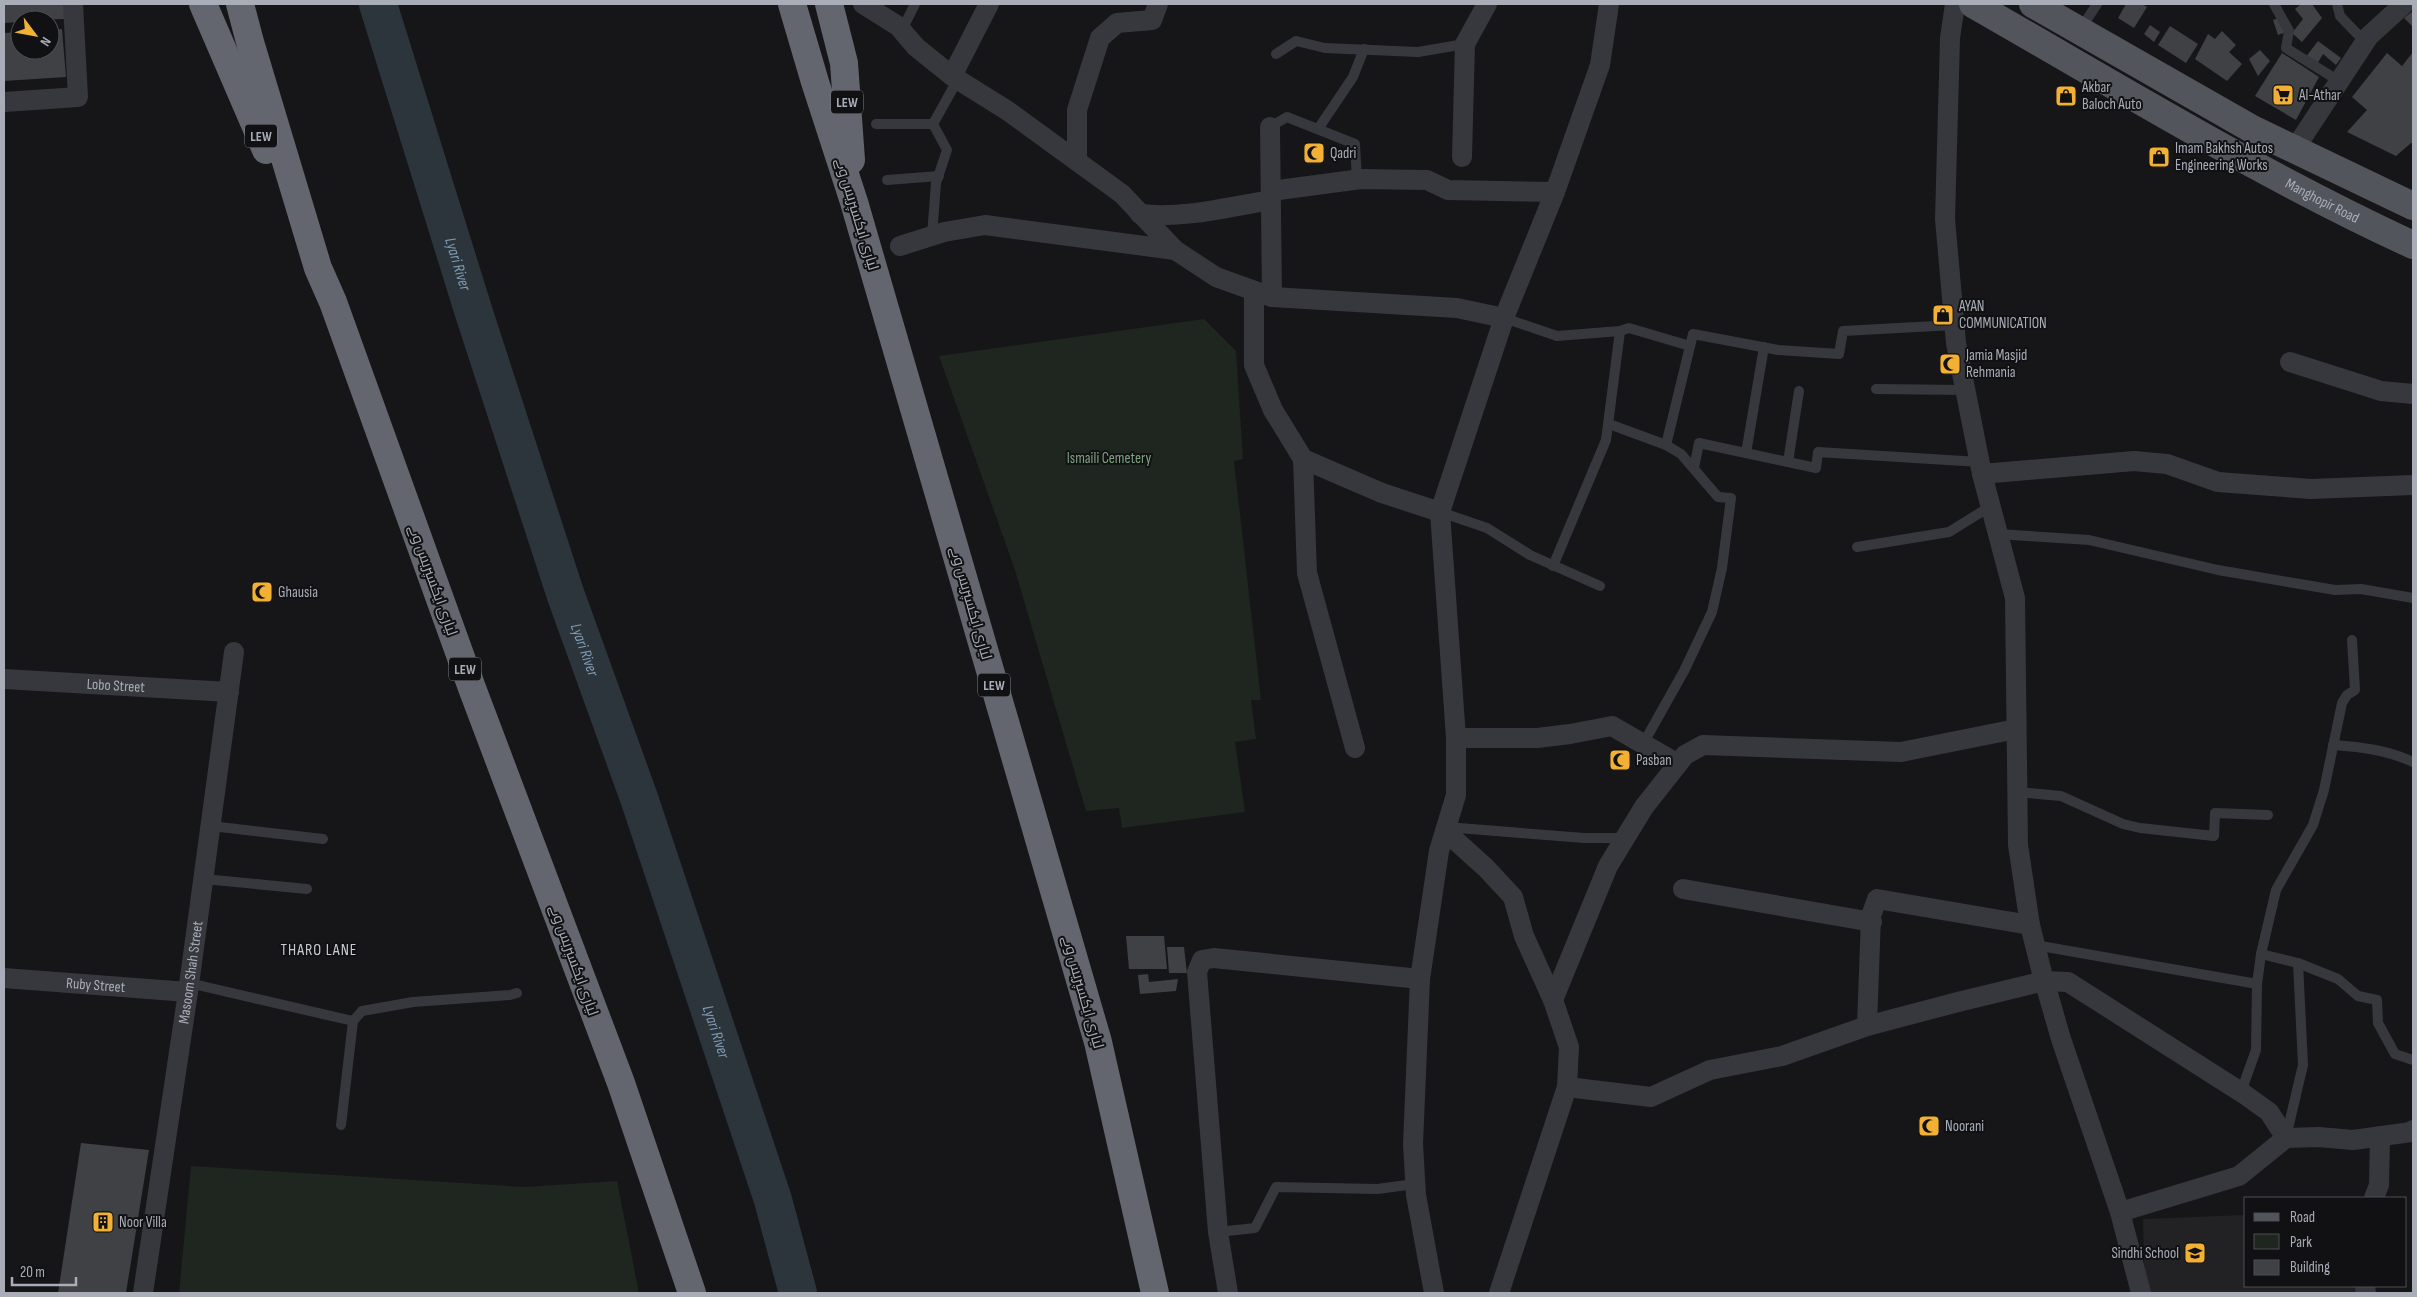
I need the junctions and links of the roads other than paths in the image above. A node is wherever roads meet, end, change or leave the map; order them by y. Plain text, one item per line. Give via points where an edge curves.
1 (73, 4) edge
2 (204, 4) edge
3 (240, 4) edge
4 (792, 4) edge
5 (829, 4) edge
6 (863, 4) edge
7 (915, 4) edge
8 (989, 4) edge
9 (1158, 4) edge
10 (1487, 4) edge
11 (1609, 4) edge
12 (1955, 4) edge
13 (1973, 4) edge
14 (2033, 4) edge
15 (2097, 4) edge
16 (2274, 4) edge
17 (2337, 4) edge
18 (2404, 4) edge
19 (902, 30) junction
20 (2080, 30) junction
21 (2365, 42) junction
22 (1464, 44) junction
23 (1364, 49) junction
24 (1276, 54) dead end
25 (955, 77) junction
26 (2339, 81) junction
27 (4, 102) edge
28 (876, 124) dead end
29 (933, 124) junction
30 (1270, 127) joint
31 (1318, 129) junction
32 (2294, 150) junction
33 (1462, 157) dead end
34 (1077, 161) junction
35 (938, 176) junction
36 (887, 180) dead end
37 (1357, 180) junction
38 (1555, 192) junction
39 (1271, 195) junction
40 (854, 202) junction
41 (2413, 206) edge
42 (1140, 214) junction
43 (932, 236) junction
44 (2413, 245) edge
45 (900, 246) dead end
46 (1174, 250) junction
47 (318, 268) junction
48 (1263, 295) junction
49 (1504, 318) junction
50 (1954, 325) junction
51 (1620, 331) junction
52 (1690, 346) junction
53 (1764, 347) junction
54 (2290, 362) dead end
55 (1876, 389) dead end
56 (1965, 390) junction
57 (1799, 391) dead end
58 (2413, 394) edge
59 (1609, 424) junction
60 (1666, 445) junction
61 (1746, 453) junction
62 (1304, 459) junction
63 (1788, 462) junction
64 (1694, 468) junction
65 (1981, 468) junction
66 (2413, 485) edge
67 (1991, 506) junction
68 (1440, 512) junction
69 (1998, 534) junction
70 (1857, 547) dead end
71 (1553, 566) junction
72 (1600, 586) dead end
73 (2413, 598) edge
74 (2352, 640) dead end
75 (234, 652) dead end
76 (4, 679) edge
77 (229, 692) junction
78 (2016, 729) junction
79 (1456, 738) junction
80 (1643, 744) junction
81 (2333, 745) junction
82 (1355, 748) dead end
83 (2413, 762) edge
84 (1678, 764) junction
85 (2017, 792) junction
86 (2268, 815) dead end
87 (211, 826) junction
88 (1446, 829) junction
89 (1626, 838) junction
90 (323, 840) dead end
91 (204, 879) junction
92 (307, 889) dead end
93 (1683, 889) dead end
94 (1872, 922) junction
95 (2030, 925) junction
96 (2035, 945) junction
97 (2261, 954) junction
98 (2298, 963) junction
99 (4, 978) edge
100 (1420, 979) junction
101 (2044, 981) junction
102 (2257, 984) junction
103 (189, 988) junction
104 (517, 993) dead end
105 (1554, 1000) junction
106 (354, 1021) junction
107 (1867, 1026) junction
108 (2413, 1060) edge
109 (1567, 1087) junction
110 (2241, 1092) junction
111 (341, 1125) dead end
112 (2413, 1130) edge
113 (2380, 1136) junction
114 (2286, 1138) junction
115 (1416, 1184) junction
116 (2374, 1197) edge
117 (2120, 1212) junction
118 (1218, 1232) junction
119 (143, 1293) edge
120 (692, 1293) edge
121 (1156, 1293) edge
122 (1228, 1293) edge
123 (1434, 1293) edge
124 (1500, 1293) edge
125 (2142, 1293) edge

1 - 27 street via 78,97
2 - 47 highway, LEW
3 - 47 highway, لیاری ایکسپریس وے / LEW
4 - 40 highway, لیاری ایکسپریس وے / LEW
5 - 40 highway, LEW via 844,63
6 - 19 street
7 - 19 lane
8 - 25 street
9 - 34 street via 1152,20 1117,23 1100,38 1077,110
10 - 22 street
11 - 38 street via 1600,65
12 - 50 street via 1950,38 1944,219
13 - 44 main road, Manghopir Road via 2243,159
14 - 20 main road
15 - 20 lane
16 - 26 lane via 2289,30 2286,48
17 - 21 lane via 2340,16
18 - 21 street
19 - 25 street via 916,47
20 - 32 main road
21 - 26 street
22 - 23 lane via 1418,52
22 - 33 street
23 - 24 lane via 1324,48 1296,41
23 - 31 lane via 1352,77
25 - 29 lane
25 - 34 street
26 - 32 street
28 - 29 lane
29 - 35 lane via 947,150
30 - 31 lane via 1287,117
30 - 39 street
31 - 37 lane via 1355,144
32 - 41 main road
34 - 42 street via 1122,194
35 - 36 lane
35 - 43 lane
37 - 38 street via 1427,180 1448,190
37 - 39 street
38 - 49 street
39 - 42 street via 1184,215
39 - 48 street
40 - 121 highway, لیاری ایکسپریس وے / LEW via 1098,1042
42 - 46 street
43 - 45 street
43 - 46 street via 986,225
46 - 48 street via 1216,277
47 - 120 highway, لیاری ایکسپریس وے / LEW via 621,1083
48 - 49 street via 1457,308
48 - 62 street via 1254,365 1273,410
49 - 51 lane via 1557,336
49 - 68 street
50 - 53 lane via 1844,331 1839,354
50 - 56 street
51 - 52 lane via 1629,328
51 - 59 lane
52 - 53 lane via 1693,334
52 - 60 lane
53 - 61 lane
54 - 58 street via 2381,390
55 - 56 lane
56 - 65 street
57 - 63 lane
59 - 60 lane
59 - 71 lane via 1606,440
60 - 64 lane via 1682,454
61 - 63 lane
61 - 64 lane via 1699,443
62 - 68 street via 1382,493
62 - 82 street via 1307,573
63 - 65 lane via 1816,468 1818,452
64 - 80 lane via 1718,496 1731,498 1722,568 1712,612 1684,671
65 - 66 street via 2134,461 2167,464 2218,482 2312,489
65 - 67 street
67 - 69 street
67 - 70 lane via 1949,532
68 - 71 lane via 1487,528
68 - 79 street
69 - 73 lane via 2089,540 2228,572 2335,590 2361,589
69 - 78 street via 2015,598
71 - 72 lane
74 - 81 lane via 2355,690 2342,703
75 - 77 street, Masoom Shah Street
76 - 77 street, Lobo Street
77 - 87 street, Masoom Shah Street
78 - 84 street via 1901,752 1703,744
78 - 85 street
79 - 80 street via 1537,738 1612,726
79 - 88 street via 1456,795
80 - 84 street
81 - 83 lane via 2392,752
81 - 97 lane via 2324,790 2312,825 2276,890
84 - 89 street via 1644,807
85 - 86 lane via 2061,796 2123,824 2140,828 2214,836 2215,813
85 - 95 street via 2018,845
87 - 90 lane
87 - 91 street, Masoom Shah Street
88 - 89 lane
88 - 100 street via 1439,851
88 - 105 street via 1513,897 1524,936
89 - 105 street via 1608,866
91 - 92 lane
91 - 103 street, Masoom Shah Street
93 - 94 street
94 - 95 street via 1877,899
94 - 107 street
95 - 96 street
96 - 101 street
96 - 102 lane
97 - 98 lane
97 - 102 lane
98 - 108 lane via 2338,978 2358,996 2377,1000 2378,1024 2394,1054
98 - 114 lane via 2304,1065
99 - 103 street, Ruby Street
100 - 115 street via 1413,1144
100 - 118 street via 1214,958 1202,960 1197,972
101 - 107 street
101 - 110 street via 2068,982
101 - 117 street
102 - 110 lane via 2256,1050
103 - 106 lane
103 - 119 street, Masoom Shah Street
104 - 106 lane via 412,1002 362,1011
105 - 109 street via 1569,1047
106 - 111 lane
107 - 109 street via 1782,1056 1710,1070 1651,1097
109 - 124 street
110 - 114 street via 2269,1112
112 - 113 street
113 - 114 street via 2353,1140
113 - 116 street via 2379,1186
114 - 117 street via 2240,1176
115 - 118 lane via 1377,1189 1276,1187 1255,1228
115 - 123 street
117 - 125 street
118 - 122 street

